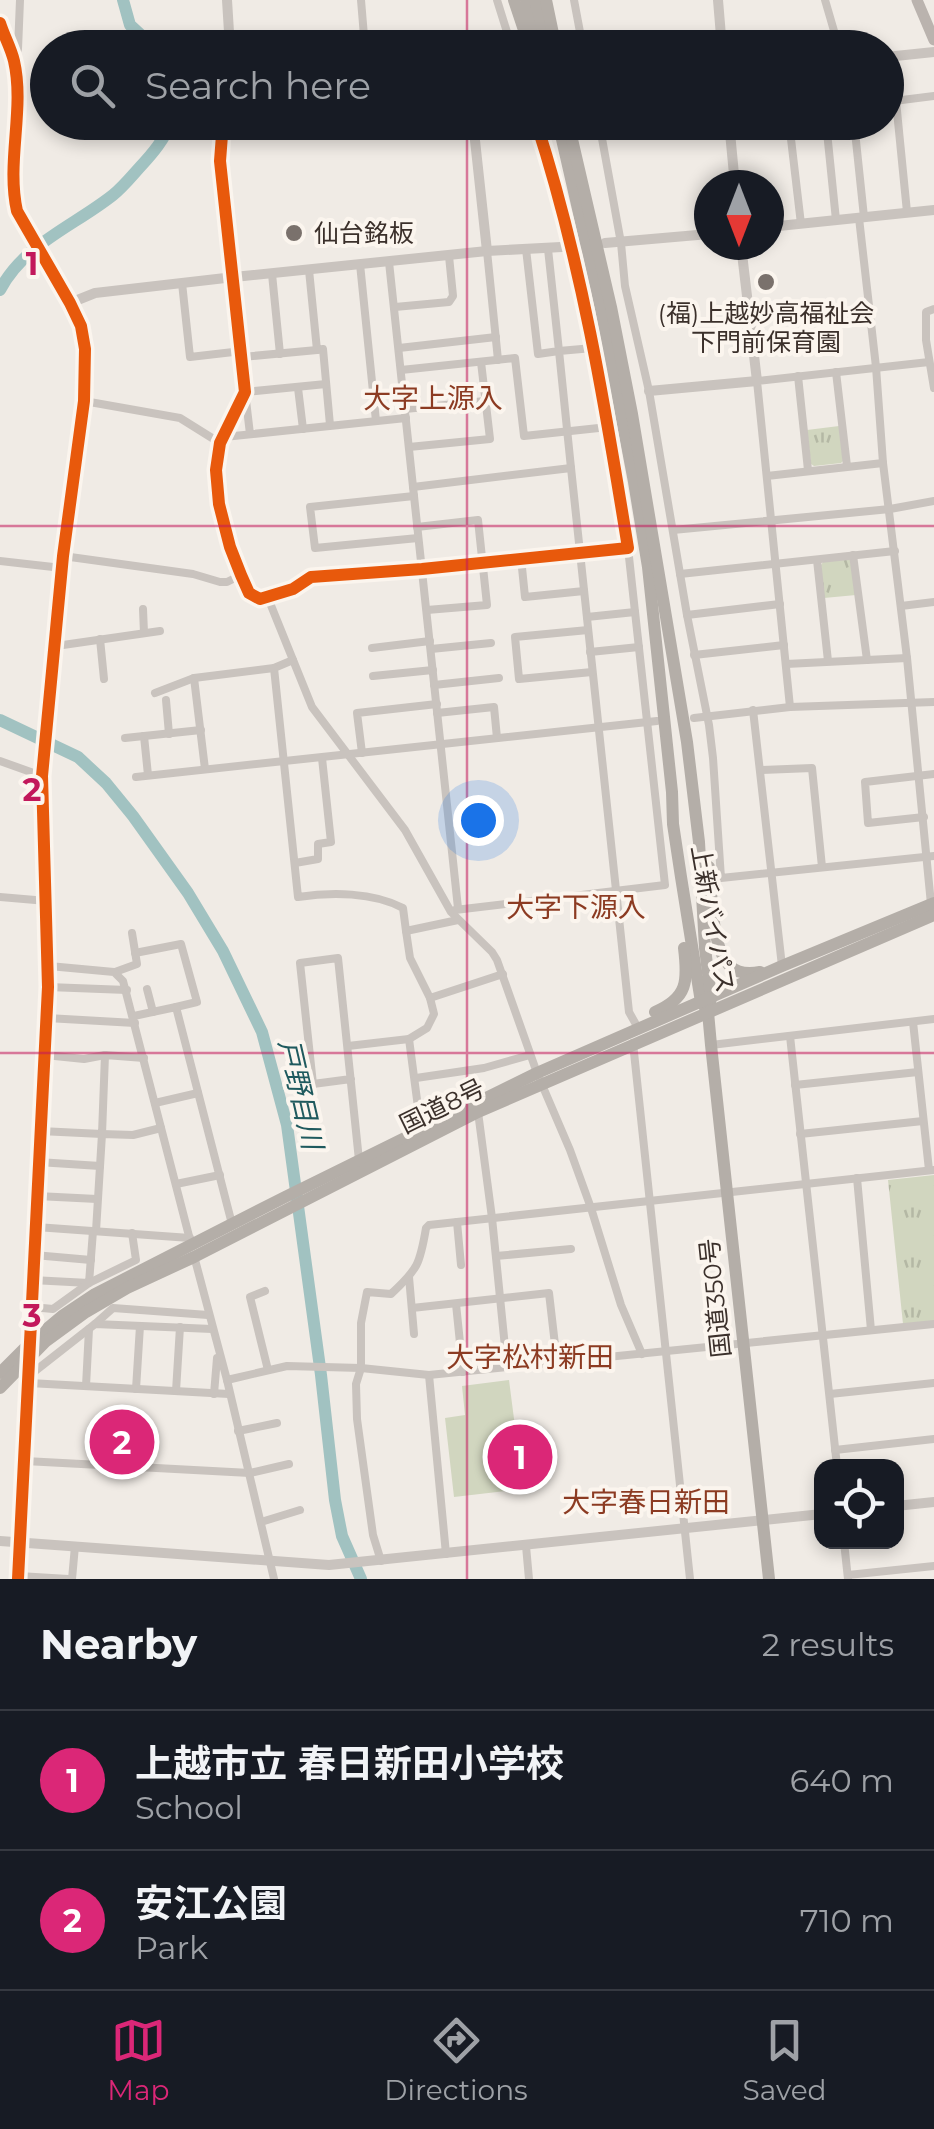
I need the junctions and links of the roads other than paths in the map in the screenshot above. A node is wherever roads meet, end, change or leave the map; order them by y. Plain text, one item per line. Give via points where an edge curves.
1 (20, 0) edge
2 (227, 0) edge
3 (361, 0) edge
4 (497, 0) edge
5 (526, 0) edge
6 (534, 0) edge
7 (551, 0) edge
8 (574, 0) edge
9 (718, 0) edge
10 (824, 0) edge
11 (920, 1) edge
12 (509, 9) edge
13 (0, 24) edge
14 (229, 30) edge
15 (364, 30) edge
16 (534, 30) edge
17 (543, 30) edge
18 (554, 30) edge
19 (580, 30) edge
20 (720, 30) edge
21 (833, 30) edge
22 (934, 40) edge
23 (934, 52) edge
24 (904, 54) edge
25 (14, 61) junction
26 (934, 96) edge
27 (904, 100) edge
28 (222, 140) edge
29 (475, 140) edge
30 (542, 140) edge
31 (562, 140) edge
32 (572, 140) edge
33 (602, 140) edge
34 (731, 140) edge
35 (791, 140) edge
36 (828, 140) edge
37 (856, 140) edge
38 (897, 140) edge
39 (734, 170) edge
40 (934, 210) edge
41 (907, 212) junction
42 (862, 218) junction
43 (836, 220) junction
44 (801, 224) junction
45 (784, 226) edge
46 (694, 236) edge
47 (622, 243) junction
48 (606, 244) dead end
49 (575, 247) junction
50 (548, 249) junction
51 (486, 250) junction
52 (526, 250) junction
53 (448, 256) junction
54 (744, 260) edge
55 (389, 262) junction
56 (360, 264) junction
57 (310, 270) junction
58 (272, 274) junction
59 (234, 277) junction
60 (182, 283) junction
61 (70, 303) junction
62 (394, 307) junction
63 (934, 309) edge
64 (496, 336) junction
65 (398, 348) junction
66 (593, 348) junction
67 (317, 350) junction
68 (559, 351) junction
69 (242, 354) junction
70 (280, 354) junction
71 (498, 360) junction
72 (481, 362) junction
73 (929, 362) junction
74 (876, 368) junction
75 (401, 370) junction
76 (836, 372) junction
77 (798, 376) junction
78 (757, 381) junction
79 (326, 384) junction
80 (298, 388) junction
81 (934, 388) edge
82 (649, 391) junction
83 (246, 392) junction
84 (84, 401) junction
85 (485, 401) junction
86 (405, 414) junction
87 (376, 421) junction
88 (330, 426) junction
89 (608, 427) junction
90 (302, 429) junction
91 (568, 431) junction
92 (250, 434) junction
93 (222, 440) junction
94 (409, 447) junction
95 (884, 462) junction
96 (847, 466) junction
97 (571, 468) junction
98 (808, 470) junction
99 (767, 476) junction
100 (413, 492) junction
101 (934, 501) edge
102 (890, 509) junction
103 (772, 520) junction
104 (417, 527) junction
105 (673, 530) junction
106 (418, 538) junction
107 (628, 548) junction
108 (894, 551) junction
109 (580, 552) junction
110 (854, 555) junction
111 (522, 558) junction
112 (0, 560) edge
113 (817, 560) junction
114 (63, 562) junction
115 (482, 563) junction
116 (776, 563) junction
117 (422, 569) junction
118 (680, 574) junction
119 (242, 576) junction
120 (584, 591) junction
121 (268, 598) junction
122 (934, 602) edge
123 (780, 604) junction
124 (901, 606) junction
125 (143, 609) dead end
126 (427, 610) junction
127 (635, 612) junction
128 (687, 615) junction
129 (587, 617) junction
130 (588, 630) junction
131 (160, 631) dead end
132 (144, 633) junction
133 (100, 639) junction
134 (491, 643) dead end
135 (430, 645) junction
136 (784, 645) junction
137 (56, 646) junction
138 (372, 648) dead end
139 (639, 648) junction
140 (590, 652) junction
141 (694, 656) junction
142 (907, 658) junction
143 (292, 660) junction
144 (867, 660) junction
145 (828, 661) junction
146 (786, 664) junction
147 (274, 668) junction
148 (432, 670) junction
149 (592, 672) junction
150 (373, 676) dead end
151 (194, 678) junction
152 (499, 678) dead end
153 (104, 679) dead end
154 (434, 684) junction
155 (154, 693) dead end
156 (166, 700) dead end
157 (934, 702) edge
158 (912, 703) junction
159 (790, 707) junction
160 (437, 708) junction
161 (753, 710) junction
162 (706, 716) junction
163 (694, 718) dead end
164 (657, 721) dead end
165 (646, 723) junction
166 (598, 727) junction
167 (200, 730) junction
168 (168, 734) junction
169 (144, 736) junction
170 (125, 738) dead end
171 (497, 738) junction
172 (687, 742) junction
173 (440, 744) junction
174 (362, 753) junction
175 (350, 754) junction
176 (322, 758) junction
177 (0, 761) edge
178 (285, 762) junction
179 (205, 769) junction
180 (762, 770) junction
181 (43, 771) junction
182 (934, 774) edge
183 (918, 775) junction
184 (148, 776) junction
185 (136, 777) dead end
186 (924, 817) junction
187 (674, 824) junction
188 (931, 857) edge
189 (295, 862) junction
190 (822, 867) junction
191 (771, 872) junction
192 (616, 890) junction
193 (0, 897) edge
194 (47, 901) junction
195 (456, 913) junction
196 (933, 914) edge
197 (406, 931) junction
198 (132, 933) dead end
199 (136, 952) junction
200 (48, 966) junction
201 (777, 968) junction
202 (115, 972) junction
203 (502, 974) junction
204 (48, 987) junction
205 (146, 989) dead end
206 (127, 990) junction
207 (430, 998) junction
208 (707, 1004) junction
209 (176, 1006) junction
210 (153, 1012) junction
211 (47, 1018) junction
212 (134, 1020) junction
213 (934, 1020) edge
214 (913, 1022) junction
215 (637, 1025) junction
216 (790, 1036) junction
217 (409, 1039) junction
218 (634, 1043) junction
219 (711, 1044) junction
220 (348, 1046) junction
221 (45, 1055) junction
222 (105, 1055) junction
223 (530, 1055) junction
224 (144, 1058) junction
225 (918, 1072) junction
226 (416, 1078) junction
227 (539, 1078) junction
228 (351, 1079) junction
229 (795, 1085) junction
230 (198, 1092) junction
231 (155, 1103) junction
232 (478, 1112) junction
233 (923, 1121) junction
234 (161, 1128) junction
235 (40, 1130) junction
236 (421, 1130) junction
237 (102, 1134) junction
238 (800, 1134) junction
239 (359, 1160) junction
240 (38, 1162) junction
241 (100, 1166) junction
242 (931, 1170) edge
243 (220, 1175) junction
244 (856, 1178) junction
245 (805, 1183) junction
246 (176, 1184) junction
247 (308, 1192) junction
248 (727, 1193) junction
249 (37, 1196) junction
250 (97, 1199) junction
251 (649, 1202) junction
252 (286, 1203) junction
253 (590, 1208) junction
254 (492, 1218) junction
255 (456, 1222) junction
256 (232, 1224) junction
257 (36, 1227) junction
258 (94, 1231) junction
259 (132, 1233) junction
260 (192, 1246) junction
261 (571, 1249) dead end
262 (34, 1256) junction
263 (496, 1256) junction
264 (90, 1260) junction
265 (461, 1265) dead end
266 (409, 1277) junction
267 (32, 1280) junction
268 (89, 1283) junction
269 (264, 1291) dead end
270 (500, 1299) junction
271 (456, 1304) junction
272 (32, 1307) junction
273 (412, 1308) junction
274 (208, 1315) junction
275 (934, 1324) edge
276 (92, 1326) junction
277 (140, 1326) junction
278 (180, 1328) junction
279 (212, 1329) junction
280 (871, 1330) junction
281 (414, 1334) dead end
282 (822, 1335) junction
283 (742, 1342) junction
284 (31, 1349) junction
285 (218, 1350) junction
286 (666, 1351) junction
287 (642, 1354) junction
288 (556, 1362) junction
289 (361, 1368) junction
290 (507, 1368) junction
291 (268, 1370) junction
292 (462, 1372) junction
293 (0, 1373) edge
294 (429, 1376) junction
295 (29, 1379) junction
296 (226, 1380) junction
297 (934, 1383) edge
298 (86, 1386) junction
299 (0, 1388) edge
300 (136, 1389) junction
301 (176, 1392) junction
302 (214, 1394) junction
303 (228, 1394) junction
304 (830, 1394) junction
305 (277, 1422) dead end
306 (238, 1432) junction
307 (934, 1440) edge
308 (835, 1450) junction
309 (836, 1459) edge
310 (26, 1462) junction
311 (289, 1464) dead end
312 (250, 1474) junction
313 (934, 1502) edge
314 (904, 1505) edge
315 (300, 1510) dead end
316 (814, 1515) edge
317 (762, 1521) junction
318 (261, 1522) junction
319 (685, 1529) junction
320 (0, 1541) edge
321 (20, 1542) junction
322 (74, 1546) junction
323 (526, 1546) junction
324 (845, 1549) edge
325 (446, 1554) junction
326 (270, 1559) junction
327 (381, 1561) junction
328 (934, 1566) edge
329 (18, 1577) edge
330 (848, 1577) edge
331 (70, 1579) edge
332 (274, 1579) edge
333 (530, 1579) edge
334 (690, 1579) edge
335 (768, 1579) edge

1 - 25 street
2 - 14 street
3 - 15 street
4 - 12 street
5 - 16 highway
6 - 17 highway
7 - 18 highway
8 - 19 street
9 - 20 street
10 - 21 street
11 - 22 main road
13 - 25 street
23 - 24 street
25 - 61 street via 14,194
26 - 27 street
28 - 59 street
29 - 51 street
30 - 49 street
31 - 187 highway, 上新バイパス via 648,567
32 - 172 highway, 上新バイパス via 632,414
33 - 47 street
34 - 39 street
35 - 44 street
36 - 43 street
37 - 42 street
38 - 41 street
40 - 41 street
41 - 42 street
42 - 43 street
42 - 74 street
43 - 44 street
44 - 45 street
46 - 47 street
47 - 48 street
47 - 82 street
49 - 50 street
49 - 66 street
50 - 52 street
50 - 68 street
51 - 52 street
51 - 53 street
51 - 64 street
52 - 68 street via 538,354
53 - 55 street
53 - 62 street via 454,296 449,302
54 - 78 street
55 - 56 street
55 - 62 street
56 - 57 street
56 - 87 street
57 - 58 street
57 - 67 street
58 - 59 street
58 - 70 street
59 - 60 street
59 - 69 street
60 - 61 street via 95,292
60 - 69 street via 190,356
61 - 84 street via 84,339
62 - 65 street
63 - 73 street via 926,312
64 - 65 street
64 - 71 street
65 - 75 street
66 - 68 street
66 - 89 street
67 - 70 street
67 - 79 street via 323,350
68 - 91 street
69 - 70 street
69 - 83 street
71 - 72 street
71 - 91 street via 515,358 524,436
72 - 75 street
72 - 85 street
73 - 74 street
73 - 81 street
74 - 76 street
74 - 95 street
75 - 86 street
76 - 77 street
76 - 96 street
77 - 78 street
77 - 98 street
78 - 82 street
78 - 99 street
79 - 80 street
79 - 88 street
80 - 83 street
80 - 90 street
82 - 105 street
83 - 92 street
83 - 93 street
84 - 93 street via 180,418
84 - 114 street
85 - 86 street
85 - 94 street via 490,439
86 - 87 street
86 - 94 street
87 - 88 street
88 - 90 street
89 - 91 street
89 - 107 street
90 - 92 street
91 - 97 street
92 - 93 street
93 - 119 street via 218,504
94 - 100 street
95 - 96 street
95 - 102 street
96 - 98 street
97 - 100 street
97 - 109 street
98 - 99 street
99 - 103 street
100 - 104 street
100 - 106 street via 310,507 315,548
101 - 102 street
102 - 103 street
102 - 108 street
103 - 105 street
103 - 116 street
104 - 106 street
104 - 115 street via 478,520
105 - 118 street
106 - 117 street
107 - 109 street
107 - 127 street
108 - 110 street
108 - 124 street
109 - 111 street
109 - 120 street
110 - 113 street
110 - 144 street
111 - 115 street
111 - 120 street via 525,596
112 - 114 street
113 - 116 street
113 - 145 street
114 - 119 street via 227,582
114 - 137 street
115 - 117 street
115 - 126 street via 487,605
116 - 118 street
116 - 123 street
117 - 121 street via 312,577
117 - 126 street
118 - 128 street
119 - 121 street via 249,594
120 - 129 street
121 - 143 street
122 - 124 street
123 - 128 street
123 - 136 street
124 - 142 street
125 - 132 street
126 - 135 street
127 - 129 street
127 - 139 street
128 - 141 street
129 - 130 street
130 - 140 street
130 - 149 street via 516,637 519,679
131 - 132 street
132 - 133 street
133 - 137 street
133 - 153 street
134 - 135 street
135 - 138 street
135 - 148 street
136 - 141 street
136 - 146 street
137 - 181 street
139 - 140 street
139 - 165 street
140 - 149 street
141 - 162 street
142 - 144 street
142 - 158 street
143 - 147 street
143 - 175 street via 312,707
144 - 145 street
145 - 146 street
146 - 159 street
147 - 151 street
147 - 178 street
148 - 150 street
148 - 154 street
149 - 166 street
151 - 155 street
151 - 167 street
152 - 154 street
154 - 160 street
156 - 168 street
157 - 158 street
158 - 159 street
158 - 183 street
159 - 161 street
160 - 171 street via 494,707
160 - 173 street
160 - 174 street via 357,713
161 - 162 street
161 - 180 street
162 - 163 street
162 - 191 street via 721,878
164 - 165 street
165 - 166 street
165 - 192 street via 665,885
166 - 171 street
166 - 192 street
167 - 168 street
167 - 179 street
168 - 169 street
169 - 170 street
169 - 184 street
171 - 173 street
172 - 201 highway via 722,957 742,973
172 - 208 highway, 上新バイパス
173 - 174 street
173 - 195 street
174 - 175 street
175 - 176 street
175 - 195 street
176 - 178 street
176 - 189 street via 332,842 318,844 318,859
177 - 181 street
178 - 179 street
178 - 189 street
179 - 184 street
180 - 190 street via 812,768
180 - 191 street
181 - 194 street
182 - 183 street
183 - 186 street
183 - 186 street via 865,782 868,823
184 - 185 street
186 - 188 street
187 - 208 highway, 上新バイパス
187 - 215 highway via 685,984 673,1003
188 - 190 street
188 - 196 street
189 - 197 street via 298,897 341,892 393,903 403,908
190 - 191 street
191 - 201 street
192 - 195 street
192 - 215 street via 629,1012
193 - 194 street
194 - 200 street
195 - 197 street
195 - 203 street via 492,952
196 - 201 highway, 国道8号
196 - 208 highway, 国道8号
197 - 207 street via 410,958
198 - 199 street
199 - 202 street via 137,964
199 - 209 street via 181,944 197,1002
200 - 202 street
200 - 204 street
201 - 208 highway, 国道8号
202 - 206 street
203 - 207 street
203 - 223 street
204 - 206 street
204 - 211 street
205 - 210 street
206 - 212 street
207 - 217 street via 433,1018
208 - 215 highway, 国道8号
208 - 218 highway, 国道8号
208 - 219 highway, 国道350号
209 - 210 street
209 - 230 street
210 - 212 street
211 - 212 street
211 - 221 street
212 - 224 street
213 - 214 street
214 - 216 street
214 - 225 street
215 - 227 highway, 国道8号 via 600,1039
216 - 219 street
216 - 229 street
217 - 220 street
217 - 226 street
218 - 227 highway, 国道8号
218 - 251 street
219 - 248 highway, 国道350号
220 - 228 street
220 - 228 street via 338,958 300,962 313,1084
221 - 222 street
221 - 235 street
222 - 224 street
222 - 237 street
223 - 226 street
223 - 227 street
224 - 231 street
225 - 229 street
225 - 233 street
226 - 236 street
227 - 232 highway, 国道8号
227 - 236 highway, 国道8号
227 - 253 street
228 - 239 street
229 - 238 street
230 - 231 street
230 - 243 street
231 - 234 street
232 - 247 highway, 国道8号
232 - 254 street
233 - 238 street
233 - 242 street
234 - 237 street
234 - 246 street
235 - 237 street
235 - 240 street
236 - 239 highway, 国道8号
237 - 241 street
238 - 245 street
239 - 247 highway, 国道8号
240 - 241 street
240 - 249 street
241 - 250 street
242 - 244 street
243 - 246 street
243 - 256 street
244 - 245 street
244 - 280 street
245 - 248 street
245 - 282 street
246 - 260 street
247 - 252 highway, 国道8号
248 - 251 street
248 - 283 highway, 国道350号
249 - 250 street
249 - 257 street
250 - 258 street
251 - 253 street
251 - 286 street
252 - 256 highway, 国道8号
252 - 260 highway, 国道8号
253 - 254 street
253 - 287 street
254 - 255 street
254 - 263 street
255 - 265 street
255 - 266 street via 426,1228
256 - 260 highway, 国道8号
257 - 258 street
257 - 262 street
258 - 259 street
258 - 264 street
259 - 260 street
259 - 268 street via 136,1260
260 - 274 street
260 - 284 highway, 国道8号
261 - 263 street
262 - 264 street
262 - 267 street
263 - 270 street
264 - 268 street
266 - 273 street
266 - 289 street via 392,1294 367,1292
267 - 268 street
267 - 272 street
268 - 272 street via 53,1309
269 - 291 street via 250,1296
270 - 271 street
270 - 288 street via 549,1293
270 - 290 street
271 - 273 street
271 - 292 street
272 - 284 street
273 - 281 street
274 - 276 street via 113,1308
274 - 279 street
275 - 280 street
276 - 277 street
276 - 295 street
276 - 298 street
277 - 278 street
277 - 300 street
278 - 279 street
278 - 301 street
279 - 285 street
280 - 282 street
282 - 283 street
282 - 304 street
283 - 286 street
283 - 317 highway, 国道350号
284 - 293 highway, 国道8号
284 - 295 street
284 - 299 highway, 国道8号
285 - 296 street
285 - 302 street
286 - 287 street
286 - 319 street
287 - 288 street
288 - 290 street
289 - 291 street
289 - 294 street
289 - 327 street via 356,1384 363,1476
290 - 292 street
291 - 296 street
292 - 294 street
294 - 325 street
295 - 298 street
295 - 310 street
296 - 303 street
297 - 304 street
298 - 300 street
300 - 301 street
301 - 302 street
302 - 303 street
303 - 306 street
304 - 308 street
305 - 306 street
306 - 312 street
307 - 308 street
308 - 309 street
310 - 312 street
310 - 321 street
311 - 312 street
312 - 318 street
313 - 314 street
315 - 318 street
316 - 317 street
317 - 319 street
317 - 335 highway, 国道350号
318 - 326 street
319 - 323 street
319 - 334 street
320 - 321 street
321 - 322 street
321 - 329 street
322 - 326 street
322 - 331 street
323 - 325 street
323 - 333 street
324 - 330 street
325 - 327 street
326 - 327 street
326 - 332 street
328 - 330 street
329 - 331 street

